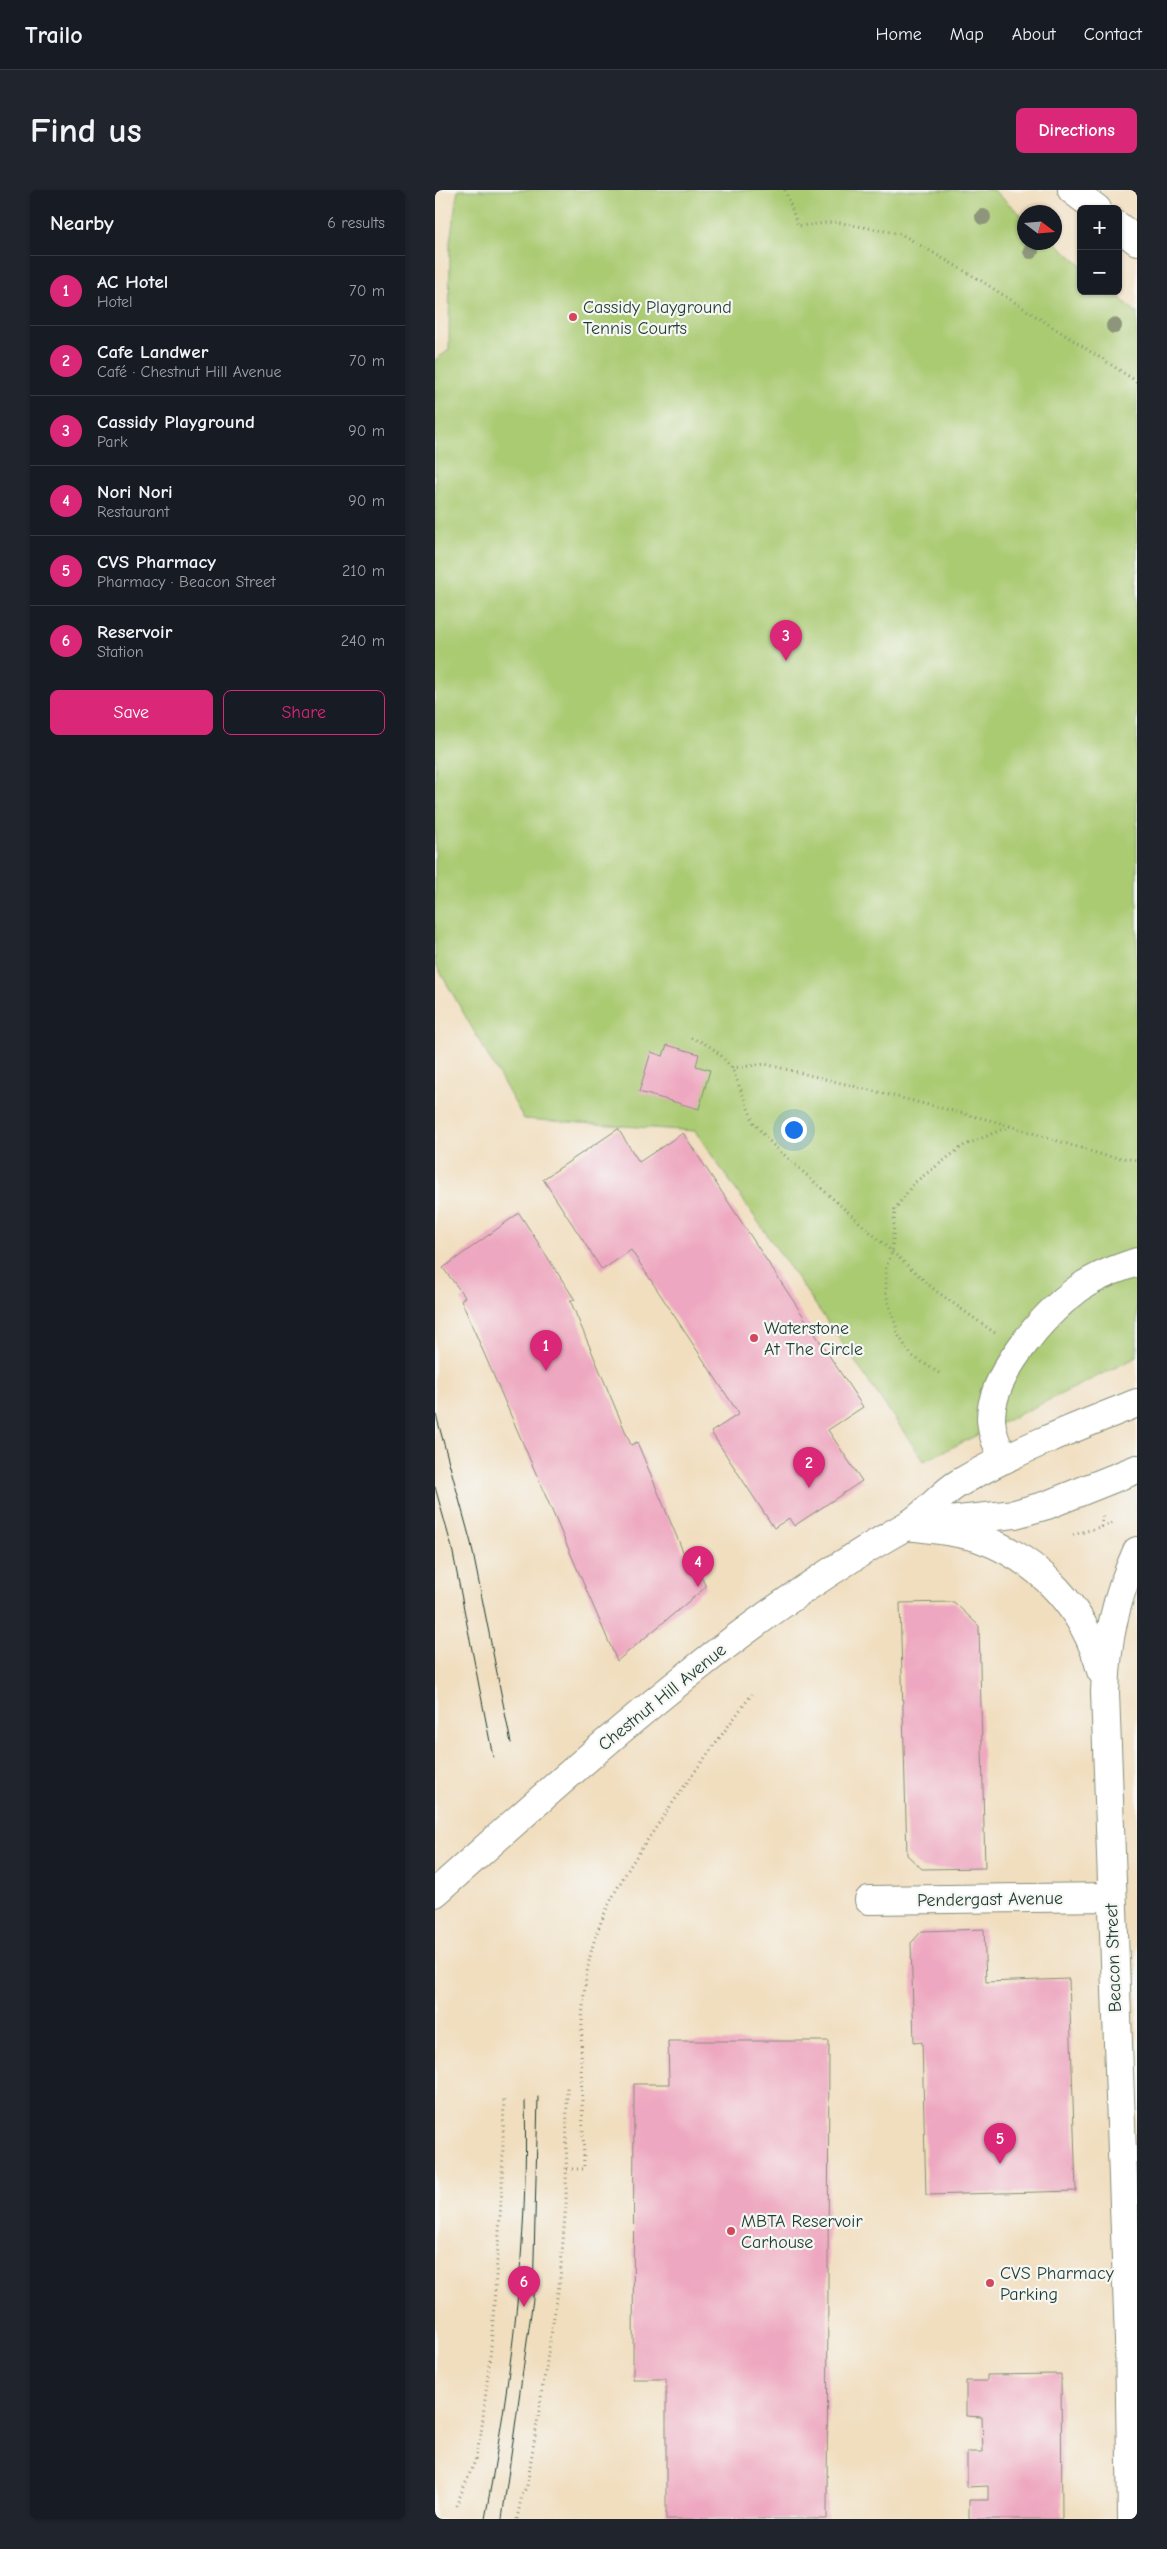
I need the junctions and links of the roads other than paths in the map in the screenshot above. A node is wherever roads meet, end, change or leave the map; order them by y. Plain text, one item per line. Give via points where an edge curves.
1 (1072, 190) edge
2 (1092, 205) edge
3 (1122, 229) edge
4 (1137, 241) edge
5 (1137, 1262) edge
6 (1137, 1403) edge
7 (1005, 1459) junction
8 (1137, 1469) edge
9 (907, 1526) junction
10 (1137, 1551) edge
11 (1105, 1692) junction
12 (435, 1893) edge
13 (1112, 1897) junction
14 (869, 1900) dead end
15 (1133, 2341) edge
16 (1132, 2519) edge

1 - 2 main road
3 - 4 main road
5 - 7 main road via 1103,1274 1079,1289 1055,1308 1020,1350 998,1390 991,1419 993,1434
6 - 7 main road, Chestnut Hill Avenue via 1043,1440
7 - 9 main road, Chestnut Hill Avenue via 957,1484
8 - 9 main road, Chestnut Hill Avenue via 1047,1505 1015,1514
9 - 11 main road via 978,1538 1018,1558 1051,1582 1086,1628 1098,1659
9 - 12 main road, Chestnut Hill Avenue via 782,1604 679,1682 606,1741
10 - 11 main road, Beacon Street via 1115,1607 1109,1636
11 - 13 main road, Beacon Street
13 - 14 main road, Pendergast Avenue
13 - 15 main road, Beacon Street
15 - 16 main road, Beacon Street

